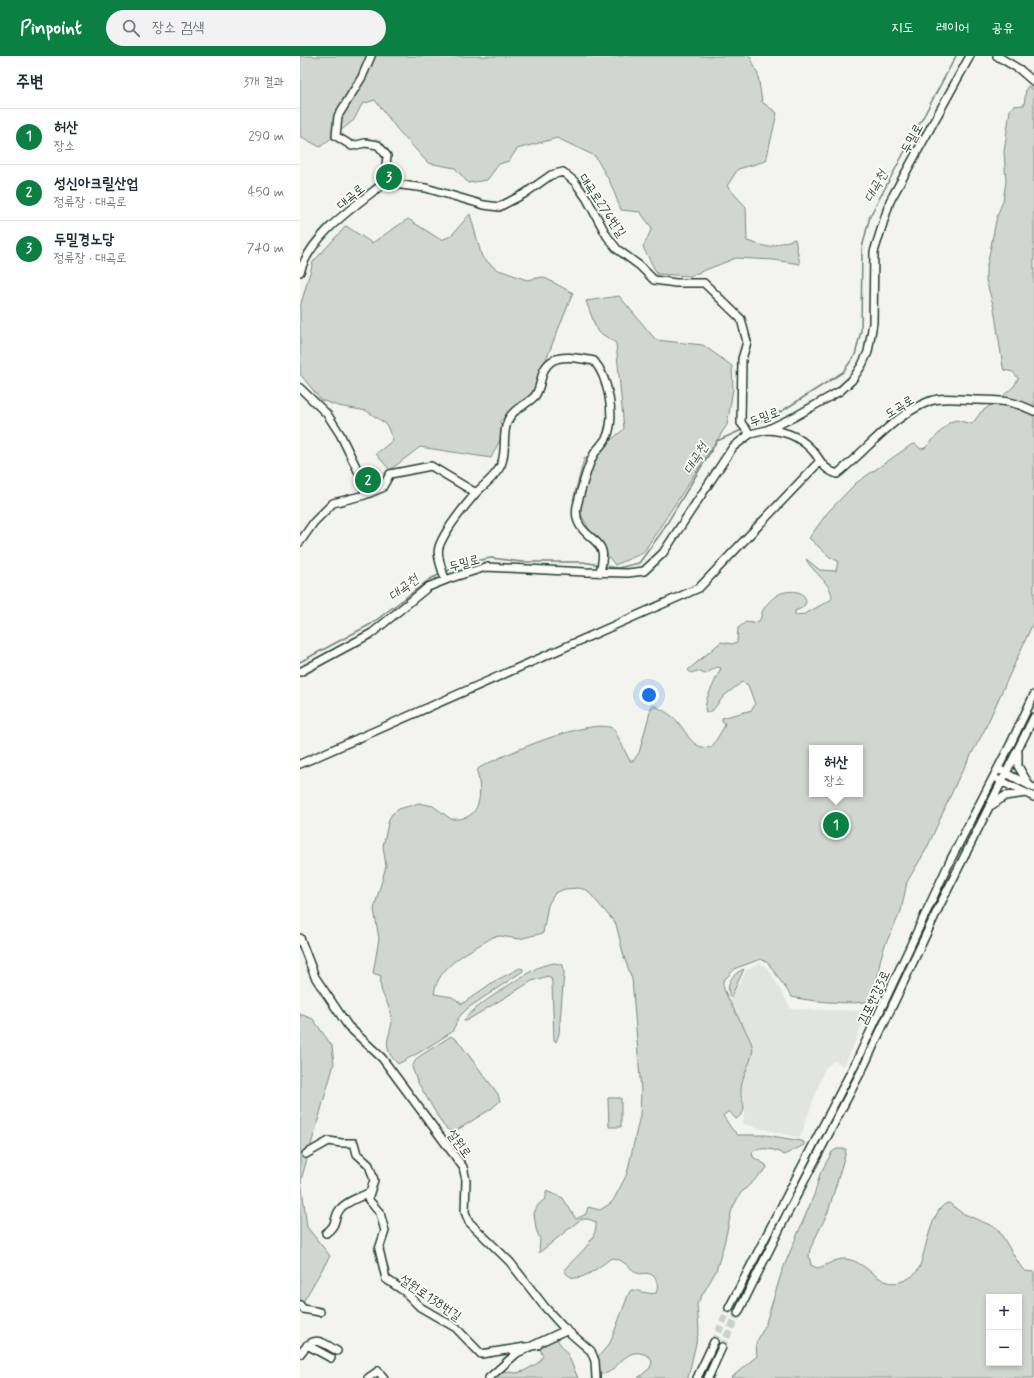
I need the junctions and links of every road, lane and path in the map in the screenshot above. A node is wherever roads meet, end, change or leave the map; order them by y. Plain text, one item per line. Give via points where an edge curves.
1 (371, 56) edge
2 (970, 56) edge
3 (997, 56) edge
4 (1034, 82) edge
5 (384, 183) junction
6 (300, 272) edge
7 (300, 388) edge
8 (1034, 411) edge
9 (747, 430) junction
10 (767, 430) junction
11 (820, 461) junction
12 (476, 493) junction
13 (365, 495) junction
14 (300, 542) edge
15 (601, 568) junction
16 (444, 575) junction
17 (300, 672) edge
18 (1034, 695) edge
19 (1034, 717) edge
20 (1019, 749) junction
21 (300, 764) edge
22 (998, 769) junction
23 (1006, 773) junction
24 (994, 777) junction
25 (1002, 781) junction
26 (1032, 786) edge
27 (1031, 795) edge
28 (990, 806) junction
29 (300, 938) edge
30 (306, 1154) dead end
31 (368, 1193) junction
32 (326, 1233) dead end
33 (300, 1305) edge
34 (729, 1308) tunnel mouth
35 (320, 1312) dead end
36 (738, 1313) tunnel mouth
37 (566, 1330) junction
38 (714, 1342) tunnel mouth
39 (538, 1344) junction
40 (307, 1345) junction
41 (722, 1347) tunnel mouth
42 (338, 1351) dead end
43 (300, 1354) edge
44 (331, 1358) dead end
45 (368, 1378) edge
46 (384, 1378) edge
47 (489, 1378) edge
48 (596, 1378) edge
49 (697, 1378) edge
50 (708, 1378) edge

1 - 5 street, 대곡로 via 338,116 336,136 352,146 365,143 378,145 386,156
2 - 10 street, 두밀로 via 890,201 874,252 873,323 868,352 862,365 852,380 840,391
3 - 4 street via 1019,69
5 - 6 street, 대곡로 via 328,228 305,258
5 - 9 street, 대곡로276번길 via 426,188 499,207 524,194 551,175 563,172 575,182 617,249 654,280 704,283 741,319 747,342 742,359 741,423
7 - 13 street via 327,414 340,434 363,481
8 - 11 street, 도곡로 via 1012,402 953,399 930,401 881,432 837,474 828,471
9 - 10 street, 두밀로
9 - 15 street, 두밀로 via 663,553 644,571 628,573
10 - 11 street via 787,432 810,448
11 - 21 street via 699,588
12 - 13 street via 431,466 390,474 382,488
12 - 15 street via 501,465 505,451 507,421 511,414 534,396 547,365 562,358 594,361 602,372 611,408 611,423 605,441 593,456 580,494 577,514 584,532 602,550
12 - 16 street via 438,548
13 - 14 street via 333,503 314,522
15 - 16 street, 두밀로 via 486,567
16 - 17 street, 두밀로 via 372,633
18 - 22 street, 김포한강3로
19 - 20 street, 김포한강3로
20 - 23 street, 김포한강3로
20 - 26 street via 1018,766
22 - 23 street
22 - 24 street, 김포한강3로
23 - 25 street, 김포한강3로
23 - 26 street
24 - 25 street
24 - 34 street, 김포한강3로 via 945,873 858,1058
25 - 27 street
25 - 28 street, 김포한강3로
27 - 28 street via 1005,796
28 - 36 street, 김포한강3로 via 864,1066
29 - 37 street, 설원로 via 315,977 348,1026 382,1058 463,1167 466,1180 465,1212 469,1222 510,1262
30 - 31 street via 329,1141 353,1142 357,1154 368,1163 372,1171 374,1183
31 - 32 street via 357,1197 341,1209 334,1226
31 - 39 street, 설원로138번길 via 368,1199 380,1213 384,1227 385,1234 379,1249 384,1275 389,1282 404,1291 420,1307 456,1328 481,1354
33 - 35 street via 303,1309
37 - 39 street
37 - 48 street, 설원로 via 587,1347 594,1357
38 - 49 street
39 - 47 street via 517,1353
40 - 42 street via 318,1341
40 - 43 street
40 - 44 street
41 - 50 street
45 - 46 street via 378,1371

